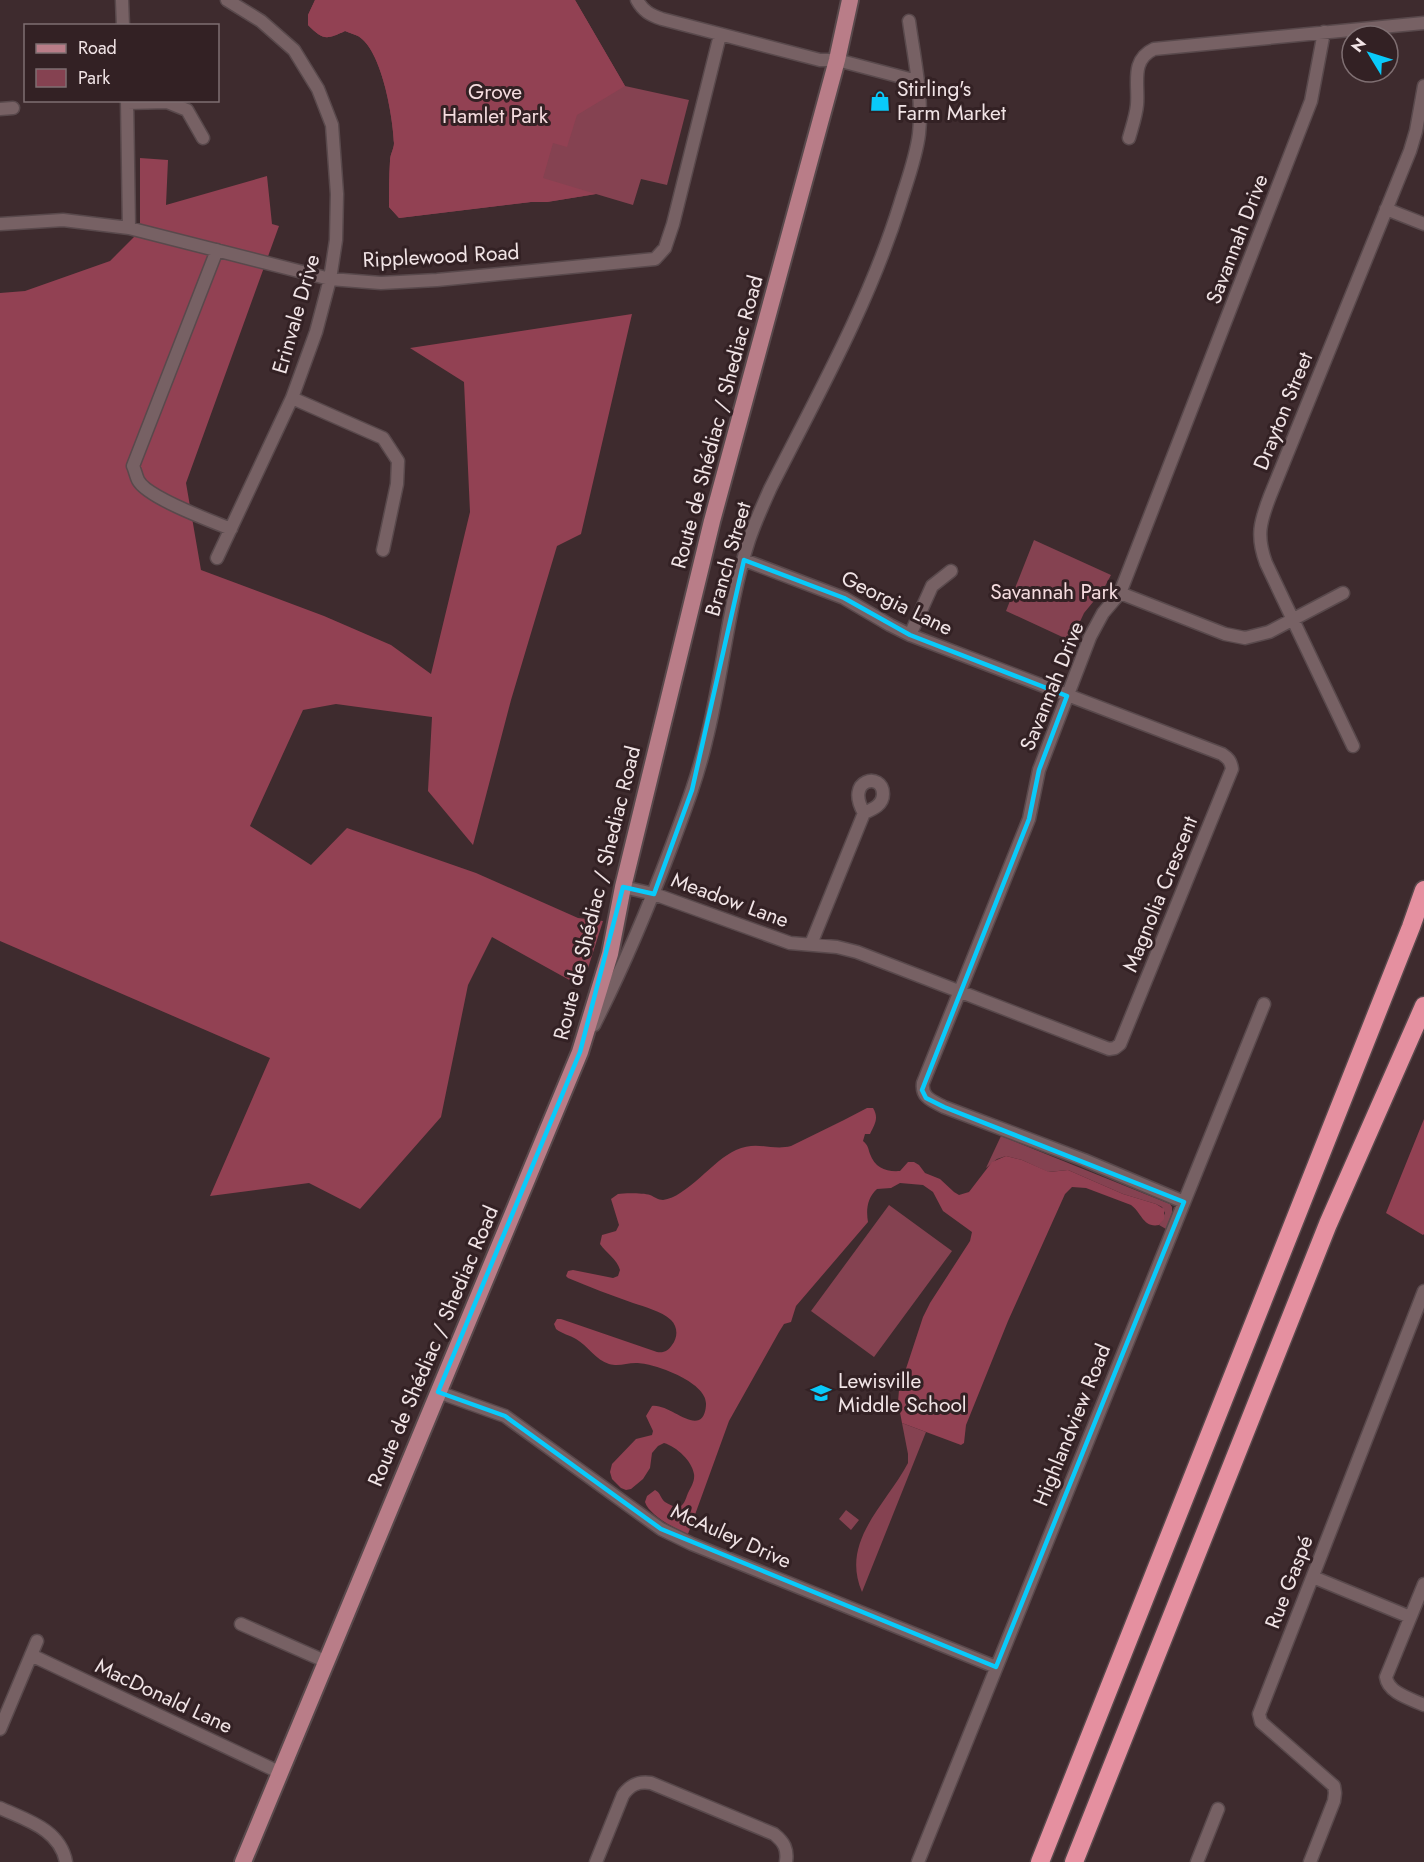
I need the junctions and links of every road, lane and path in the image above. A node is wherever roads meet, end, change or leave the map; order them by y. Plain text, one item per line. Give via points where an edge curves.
1 (122, 0) edge
2 (227, 0) edge
3 (637, 0) edge
4 (850, 0) edge
5 (909, 21) dead end
6 (1424, 23) edge
7 (123, 24) edge
8 (1324, 32) junction
9 (720, 34) junction
10 (837, 60) junction
11 (917, 81) junction
12 (1424, 86) edge
13 (127, 102) edge
14 (13, 108) dead end
15 (0, 109) edge
16 (203, 138) dead end
17 (1129, 138) dead end
18 (1386, 209) junction
19 (0, 224) edge
20 (1424, 224) edge
21 (129, 228) junction
22 (217, 250) junction
23 (330, 279) junction
24 (292, 398) junction
25 (231, 529) junction
26 (383, 550) dead end
27 (217, 558) dead end
28 (744, 560) junction
29 (951, 571) dead end
30 (1120, 592) junction
31 (1343, 593) dead end
32 (1293, 619) junction
33 (910, 635) junction
34 (1067, 696) junction
35 (1353, 746) dead end
36 (864, 813) dead end
37 (624, 887) junction
38 (1424, 890) edge
39 (654, 894) junction
40 (811, 944) junction
41 (959, 992) junction
42 (1264, 1004) dead end
43 (1424, 1006) edge
44 (1424, 1014) edge
45 (1413, 1031) junction
46 (580, 1052) junction
47 (1184, 1202) junction
48 (1424, 1291) edge
49 (438, 1392) junction
50 (1313, 1577) junction
51 (1424, 1584) edge
52 (1410, 1617) junction
53 (241, 1624) dead end
54 (37, 1641) dead end
55 (31, 1655) junction
56 (327, 1662) junction
57 (996, 1666) junction
58 (1424, 1705) edge
59 (0, 1729) edge
60 (281, 1773) junction
61 (0, 1808) edge
62 (1218, 1809) dead end
63 (1311, 1861) edge
64 (66, 1862) edge
65 (243, 1862) edge
66 (596, 1862) edge
67 (786, 1862) edge
68 (918, 1862) edge
69 (1040, 1862) edge
70 (1074, 1862) edge
71 (1197, 1862) edge

1 - 7 street
2 - 23 street, Erinvale Drive via 261,21 294,50 318,89 332,125 337,217
3 - 9 street via 654,16
4 - 10 main road, Route de Shédiac / Shediac Road
5 - 11 street, Branch Street
6 - 8 street
8 - 17 street via 1150,50 1138,68 1138,102
8 - 30 street, Savannah Drive via 1311,101
9 - 10 street via 820,60
9 - 23 street, Ripplewood Road via 673,224 665,248 655,259 403,282
10 - 11 street
10 - 37 main road, Route de Shédiac / Shediac Road via 712,521
11 - 28 street, Branch Street via 919,133 890,239 855,321 770,489
12 - 18 street, Drayton Street via 1413,141
13 - 16 street via 167,102 187,110
13 - 21 street
14 - 15 street
18 - 20 street
18 - 32 street, Drayton Street via 1263,515 1261,550
19 - 21 street, Ripplewood Road via 63,220
21 - 22 street, Ripplewood Road
22 - 23 street, Ripplewood Road
22 - 25 street via 134,466 138,481 146,490
23 - 24 street, Erinvale Drive
24 - 25 street, Erinvale Drive
24 - 26 street via 383,438 398,461
25 - 27 street, Erinvale Drive
28 - 33 street, Georgia Lane via 844,598
28 - 39 street, Branch Street via 706,741
29 - 33 street via 932,586
30 - 32 street via 1239,638 1259,635
30 - 34 street, Savannah Drive via 1090,637
31 - 32 street
32 - 35 street, Drayton Street
33 - 34 street, Georgia Lane
34 - 41 street, Savannah Drive via 1039,770 1029,819
34 - 41 street, Magnolia Crescent via 1221,754 1228,758 1232,769 1120,1044 1109,1049
36 - 40 street
37 - 39 street, Meadow Lane
37 - 46 main road, Route de Shédiac / Shediac Road
38 - 69 highway
39 - 40 street, Meadow Lane via 790,943
39 - 46 street, Branch Street via 620,976
40 - 41 street, Meadow Lane via 857,952
41 - 47 street, Savannah Drive via 923,1083 926,1098
42 - 47 street, Highlandview Road
43 - 45 highway
44 - 45 highway
45 - 70 highway via 1328,1224
46 - 49 main road, Route de Shédiac / Shediac Road
47 - 57 street, Highlandview Road
48 - 50 street, Rue Gaspé
49 - 56 main road, Route de Shédiac / Shediac Road
49 - 57 street, McAuley Drive via 505,1416 671,1534
50 - 52 street
50 - 63 street, Rue Gaspé via 1259,1714 1261,1722 1334,1786 1334,1801
51 - 52 street
52 - 58 street via 1386,1684
53 - 56 street
54 - 55 street
55 - 59 street
55 - 60 street, MacDonald Lane
56 - 60 main road, Route de Shédiac / Shediac Road
57 - 68 street, Highlandview Road
60 - 65 main road, Route de Shédiac / Shediac Road
61 - 64 street via 51,1834
62 - 71 street
66 - 67 street via 623,1796 635,1784 644,1782 774,1834 787,1852

